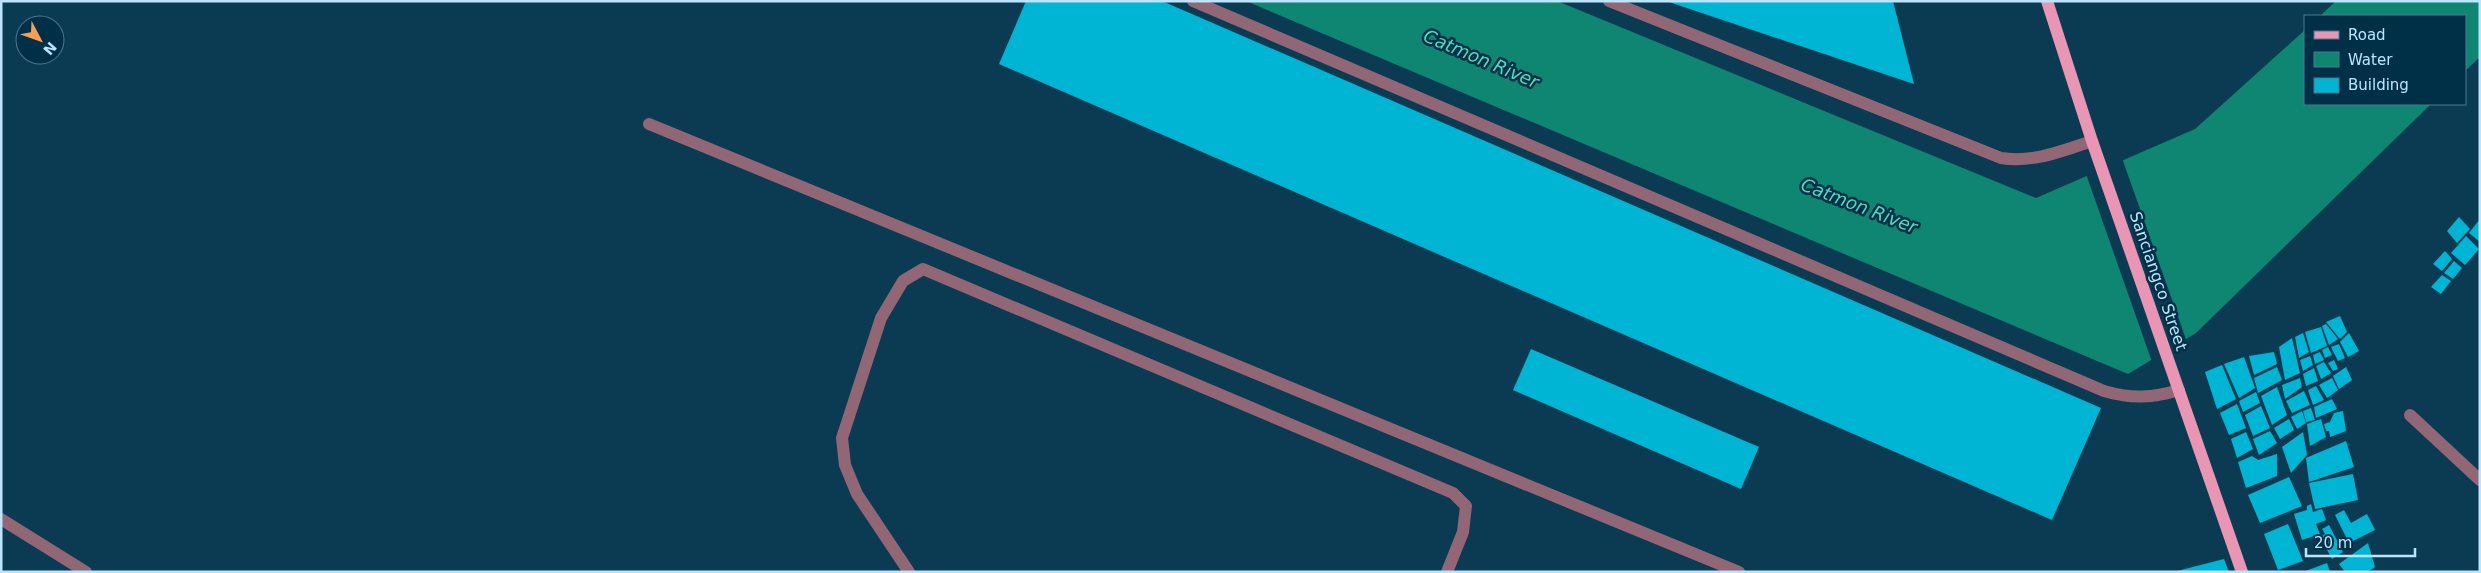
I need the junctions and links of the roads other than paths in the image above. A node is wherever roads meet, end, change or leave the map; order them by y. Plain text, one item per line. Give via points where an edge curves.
1 (1193, 1) edge
2 (1609, 1) edge
3 (2047, 1) edge
4 (649, 124) dead end
5 (2092, 141) junction
6 (2179, 390) junction
7 (2410, 415) dead end
8 (2480, 480) edge
9 (1, 519) edge
10 (86, 572) edge
11 (909, 572) edge
12 (1447, 572) edge
13 (1739, 572) edge
14 (2242, 572) edge

1 - 6 street via 2104,391 2144,398
2 - 5 street via 2001,158 2016,160 2049,156
3 - 5 main road, Sanciangco Street
4 - 13 street
5 - 6 main road, Sanciangco Street
6 - 14 main road, Sanciangco Street
7 - 8 street
9 - 10 street
11 - 12 street via 857,494 845,466 842,438 881,318 903,281 923,269 1453,493 1466,506 1463,532

